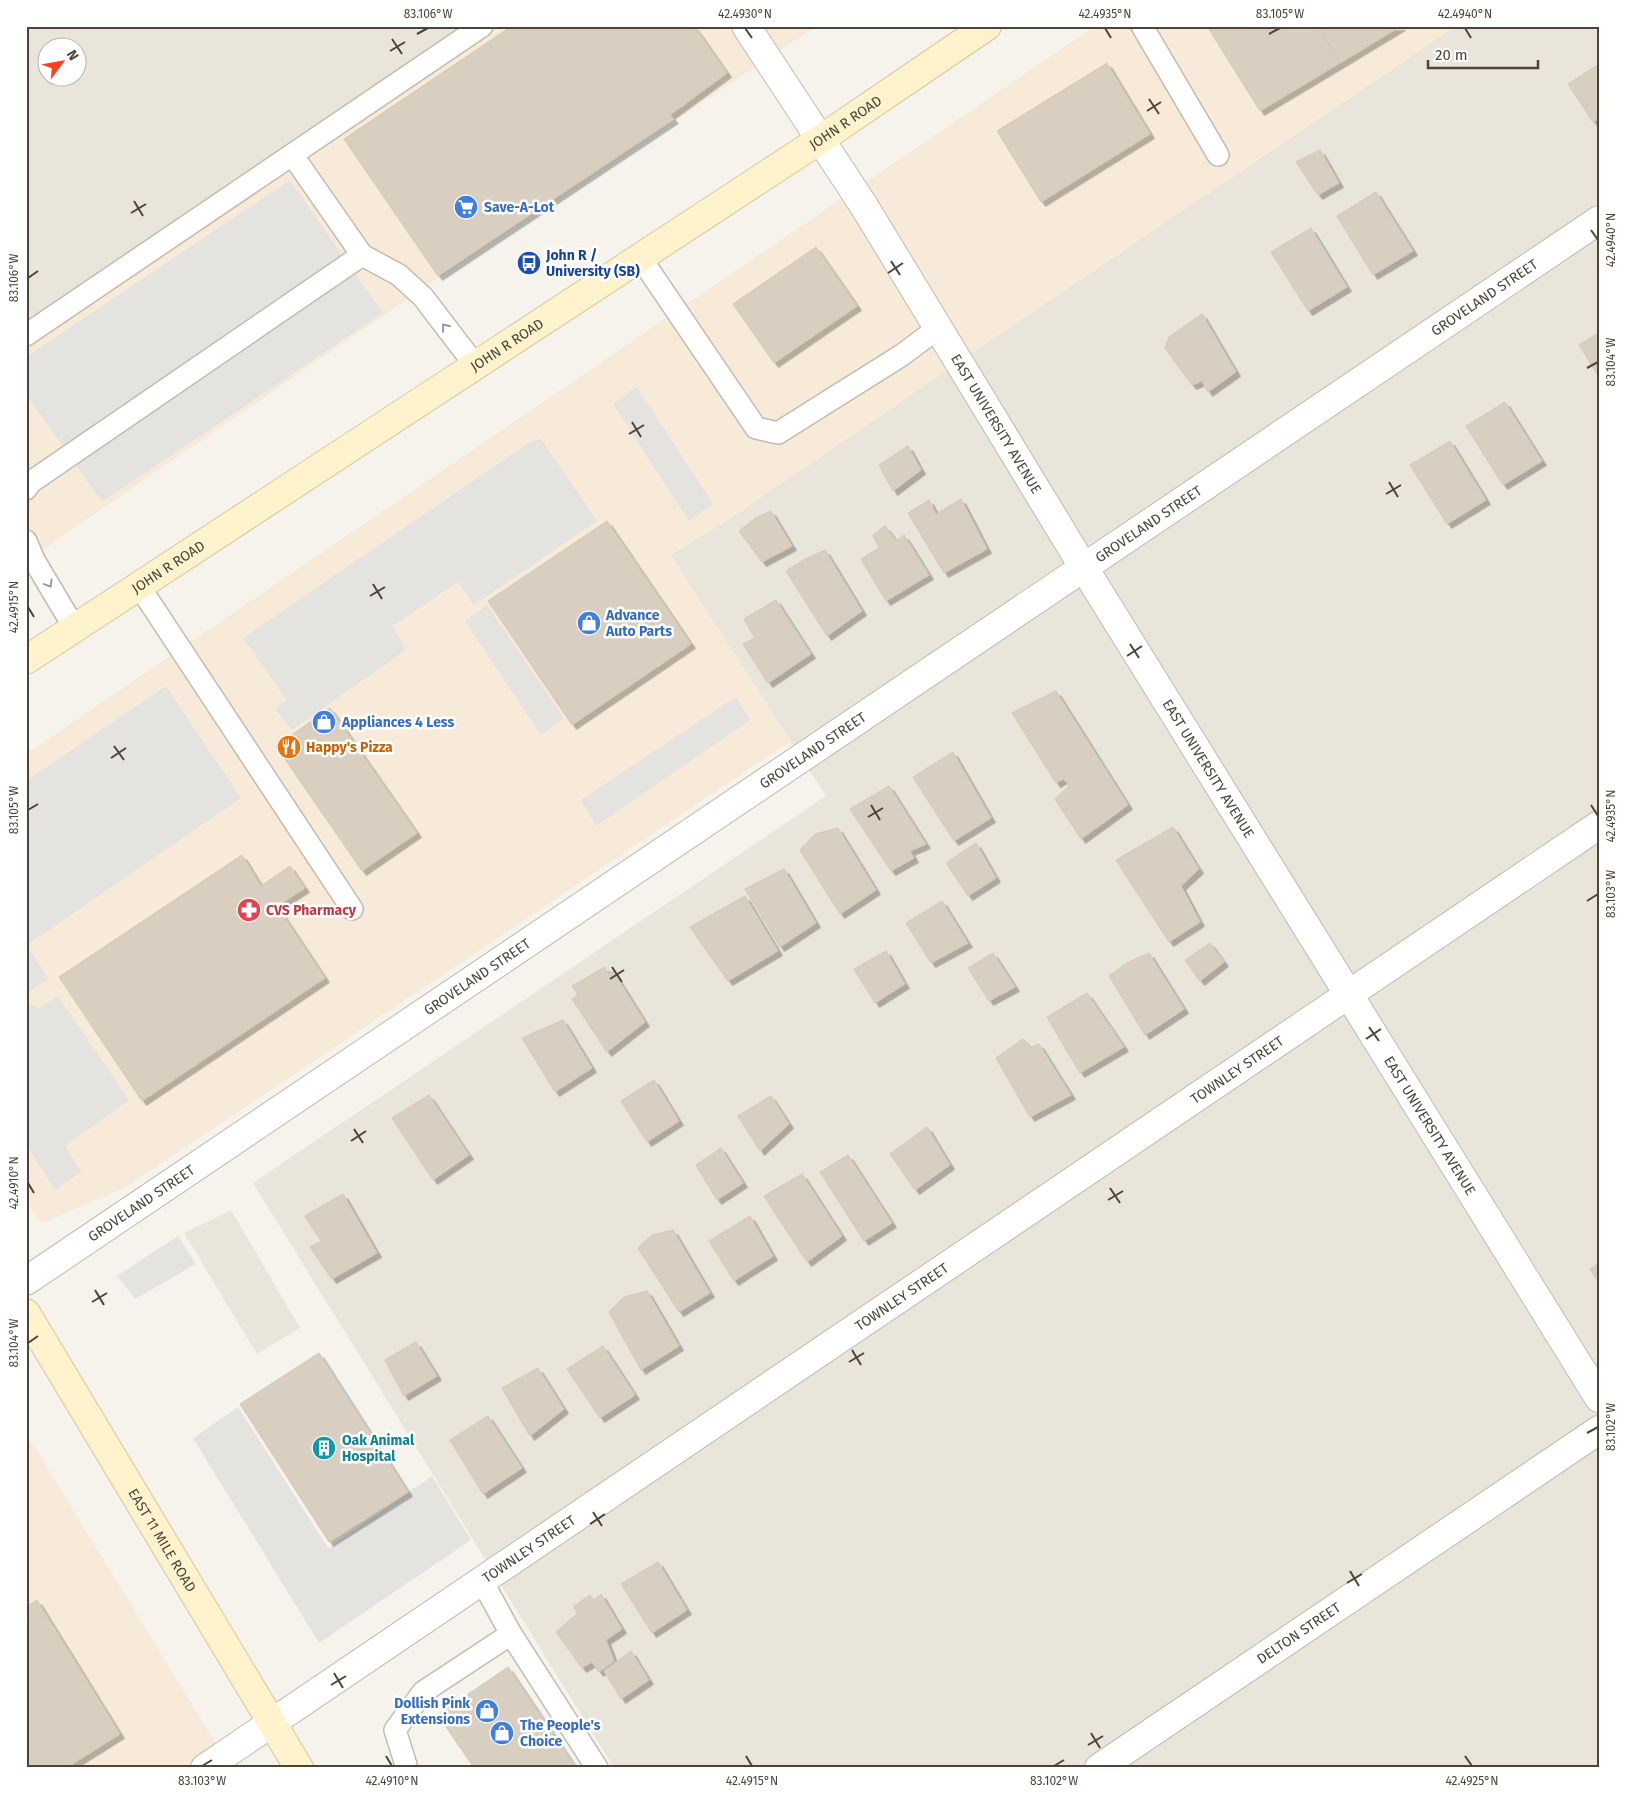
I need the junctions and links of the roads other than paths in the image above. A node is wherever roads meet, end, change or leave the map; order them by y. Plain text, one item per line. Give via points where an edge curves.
1 (482, 26) edge
2 (746, 26) edge
3 (987, 26) edge
4 (1142, 26) edge
5 (821, 139) junction
6 (1218, 155) dead end
7 (292, 156) junction
8 (1599, 220) edge
9 (362, 255) junction
10 (640, 257) junction
11 (938, 328) junction
12 (26, 335) edge
13 (475, 365) junction
14 (26, 489) edge
15 (26, 541) edge
16 (1084, 568) junction
17 (139, 586) junction
18 (75, 629) junction
19 (26, 660) edge
20 (1599, 825) edge
21 (352, 909) dead end
22 (1348, 994) junction
23 (26, 1281) edge
24 (26, 1313) edge
25 (1599, 1398) edge
26 (1599, 1430) edge
27 (482, 1581) junction
28 (511, 1634) junction
29 (271, 1723) junction
30 (405, 1767) edge
31 (205, 1768) edge
32 (299, 1768) edge
33 (597, 1768) edge
34 (1100, 1768) edge

1 - 7 lane
2 - 5 street, EAST UNIVERSITY AVENUE
3 - 5 main road, JOHN R ROAD
4 - 6 lane
5 - 10 main road, JOHN R ROAD
5 - 11 street, EAST UNIVERSITY AVENUE
7 - 9 lane
7 - 12 lane
8 - 16 street, GROVELAND STREET
13 -> 9 lane via 423,297 399,275
9 - 14 lane via 31,482
10 - 11 lane via 756,428 778,434 902,355
10 - 13 main road, JOHN R ROAD
11 - 16 street, EAST UNIVERSITY AVENUE
13 - 17 main road, JOHN R ROAD
15 -> 18 lane
16 - 22 street, EAST UNIVERSITY AVENUE
16 - 23 street, GROVELAND STREET
17 - 18 main road, JOHN R ROAD
17 - 21 lane
18 - 19 main road, JOHN R ROAD
20 - 22 street, TOWNLEY STREET
22 - 25 street, EAST UNIVERSITY AVENUE
22 - 27 street, TOWNLEY STREET
24 - 29 main road, EAST 11 MILE ROAD
26 - 34 street, DELTON STREET
27 - 28 lane
27 - 29 street, TOWNLEY STREET
28 - 30 lane via 423,1692 395,1730
28 - 33 lane
29 - 31 street, TOWNLEY STREET
29 - 32 main road, EAST 11 MILE ROAD

